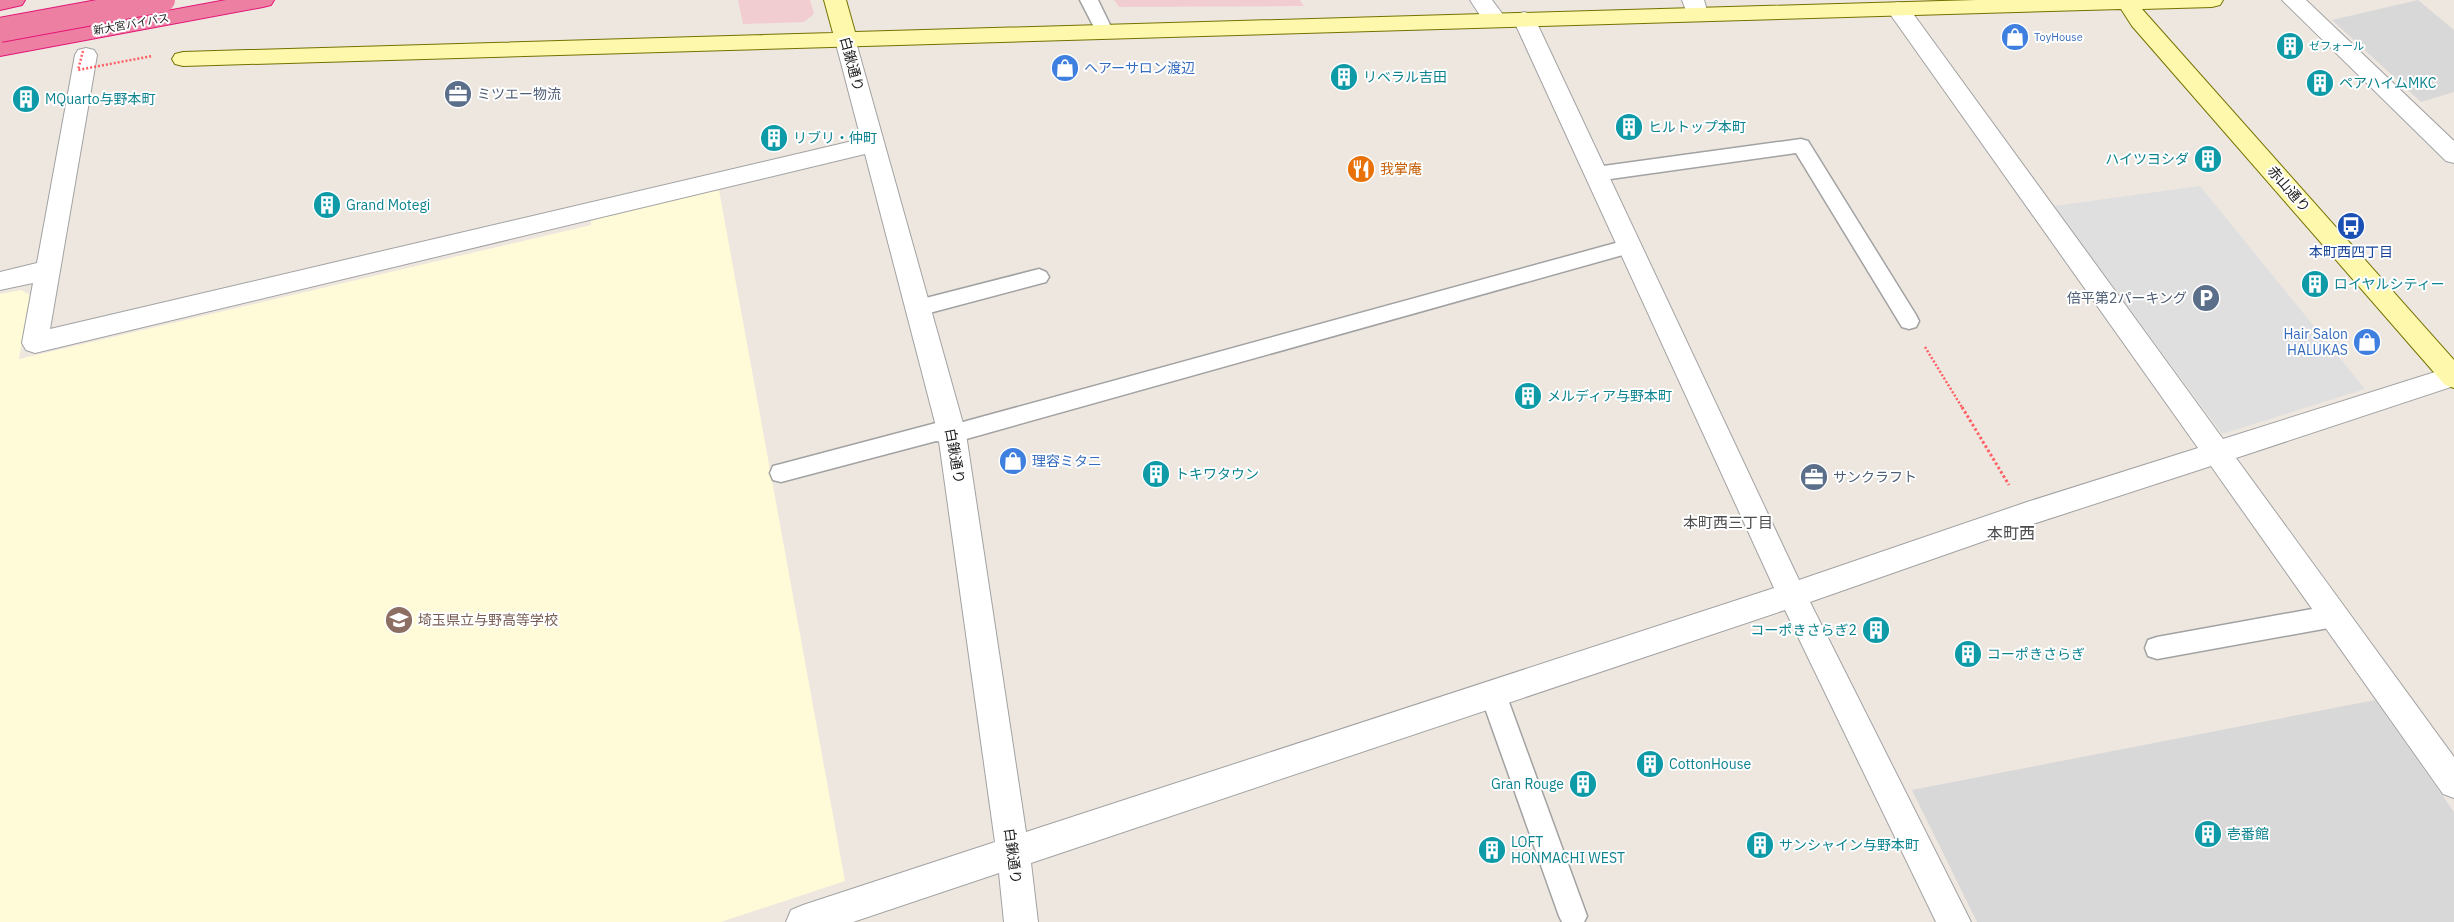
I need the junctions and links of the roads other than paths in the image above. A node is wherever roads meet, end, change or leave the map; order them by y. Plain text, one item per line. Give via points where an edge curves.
1 (14, 0) edge
2 (163, 0) edge
3 (263, 0) edge
4 (835, 0) edge
5 (1089, 0) edge
6 (1481, 0) edge
7 (2212, 0) edge
8 (2293, 0) edge
9 (2126, 1) edge
10 (0, 3) edge
11 (1695, 7) edge
12 (1898, 10) junction
13 (1524, 19) junction
14 (1496, 20) junction
15 (0, 30) edge
16 (1104, 31) junction
17 (846, 40) junction
18 (0, 49) edge
19 (184, 59) dead end
20 (82, 62) road end
21 (873, 144) junction
22 (2454, 155) edge
23 (1596, 174) junction
24 (1630, 246) junction
25 (49, 270) junction
26 (1039, 277) dead end
27 (0, 281) edge
28 (918, 308) junction
29 (1909, 321) road end
30 (2454, 376) edge
31 (952, 434) junction
32 (2218, 454) junction
33 (781, 473) dead end
34 (1792, 595) junction
35 (2334, 616) junction
36 (2157, 648) dead end
37 (1493, 694) junction
38 (2454, 783) edge
39 (1013, 852) junction
40 (1573, 916) dead end
41 (803, 922) edge
42 (1021, 922) edge
43 (1954, 922) edge

1 - 10 highway
2 - 15 highway, bridge
3 - 18 highway, 新大宮バイパス
4 - 17 street, 白鍬通り
5 - 16 lane
6 - 14 street
7 - 9 street
8 - 22 street
9 - 12 street
9 - 30 street, 赤山通り via 2140,21
11 - 12 street
11 - 13 street
12 - 32 street
13 - 14 street
13 - 23 street
14 - 16 street
16 - 17 street
17 - 19 street
17 - 21 street, 白鍬通り
20 - 25 street
21 - 25 street via 36,343
21 - 28 street, 白鍬通り
23 - 24 street
23 - 29 lane via 1801,146
24 - 31 lane
24 - 34 street
25 - 27 street
26 - 28 lane
28 - 31 street, 白鍬通り
30 - 32 street
31 - 33 lane via 936,432
31 - 39 street, 白鍬通り
32 - 34 street via 2027,514
32 - 35 street
34 - 37 street
34 - 43 street
35 - 36 lane
35 - 38 street
37 - 39 street
37 - 40 lane
39 - 41 street
39 - 42 street, 白鍬通り

